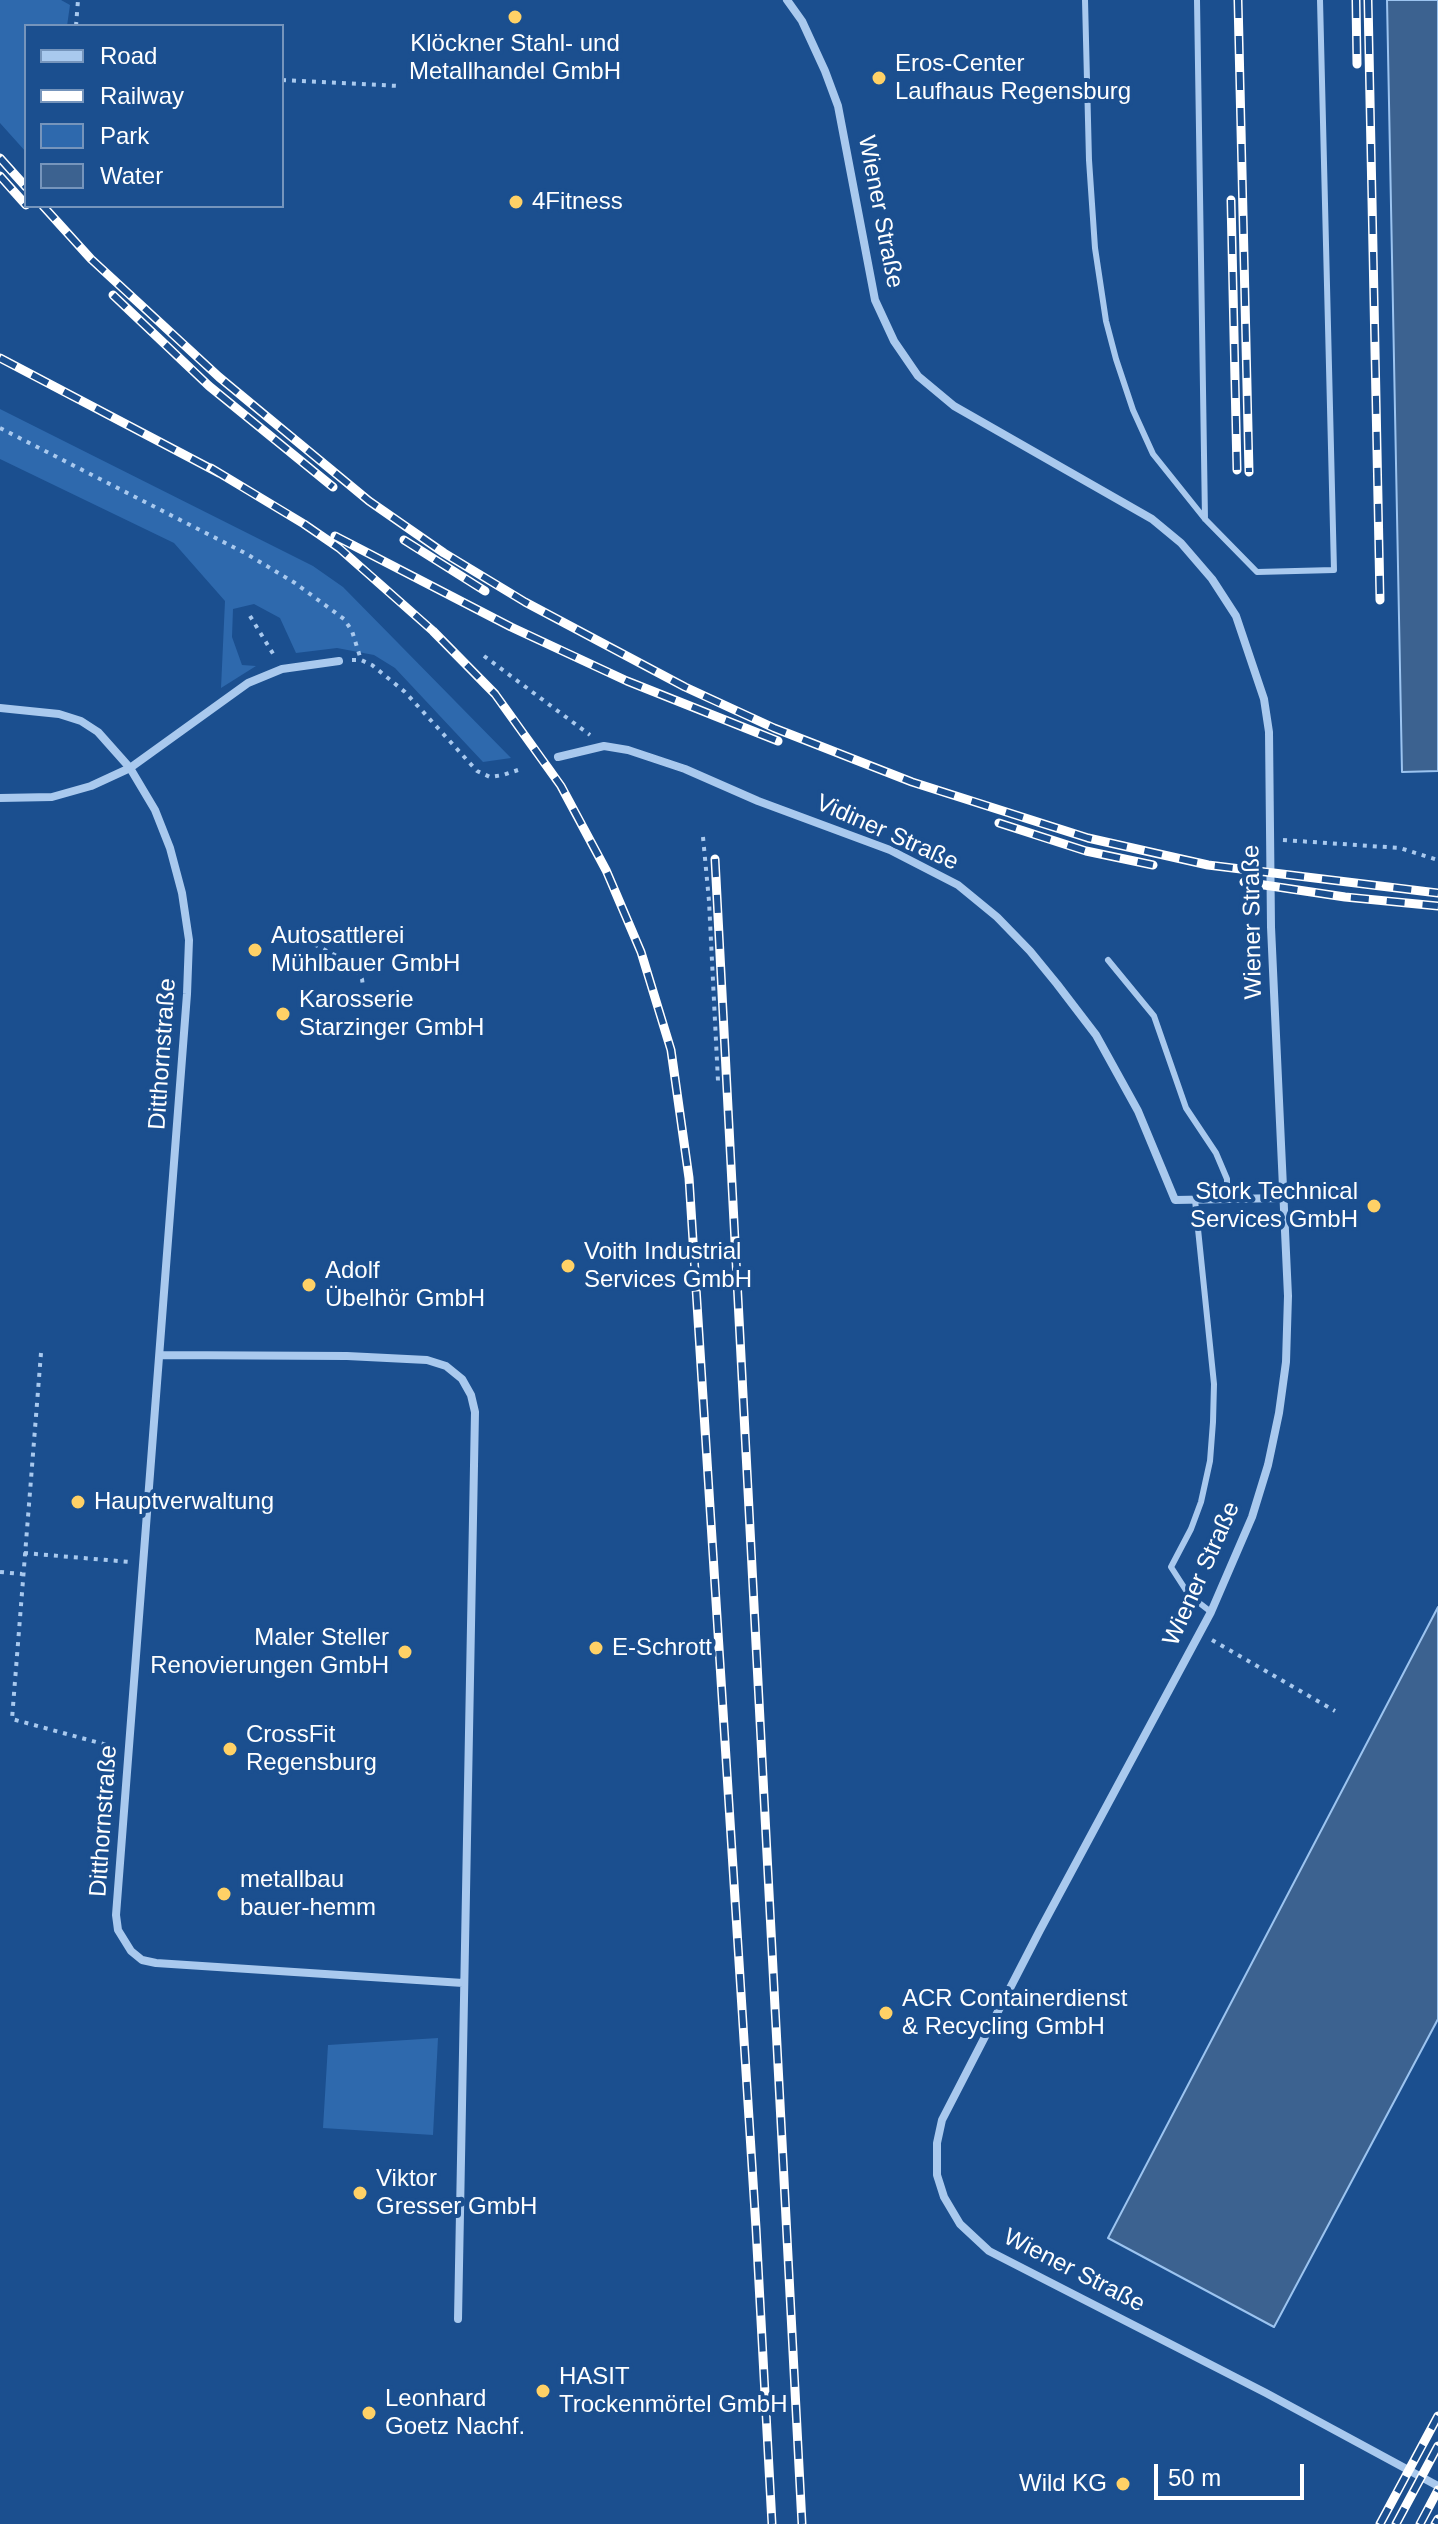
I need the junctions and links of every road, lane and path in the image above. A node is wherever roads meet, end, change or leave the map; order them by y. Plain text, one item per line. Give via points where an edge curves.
1 (78, 0) edge
2 (787, 0) edge
3 (1085, 0) edge
4 (1197, 0) edge
5 (1320, 0) edge
6 (76, 24) edge
7 (284, 80) edge
8 (399, 86) dead end
9 (0, 428) edge
10 (1205, 519) junction
11 (250, 616) dead end
12 (484, 656) dead end
13 (361, 660) junction
14 (339, 661) joint
15 (282, 669) junction
16 (0, 708) edge
17 (604, 746) junction
18 (558, 757) dead end
19 (130, 768) junction
20 (518, 770) dead end
21 (0, 798) edge
22 (703, 837) dead end
23 (1271, 839) junction
24 (1438, 860) edge
25 (286, 938) dead end
26 (1108, 960) dead end
27 (363, 986) dead end
28 (718, 1081) dead end
29 (1283, 1198) junction
30 (1227, 1199) junction
31 (1195, 1200) junction
32 (41, 1353) dead end
33 (160, 1355) junction
34 (24, 1553) junction
35 (144, 1563) junction
36 (0, 1572) edge
37 (22, 1574) junction
38 (1211, 1612) junction
39 (1199, 1633) junction
40 (1335, 1711) dead end
41 (129, 1751) junction
42 (463, 1983) junction
43 (458, 2319) dead end
44 (1438, 2486) edge

1 - 6 path
2 - 23 street, Wiener Straße via 802,21 838,106 875,300 918,376 954,406 1152,519 1181,543 1236,616 1264,699
3 - 10 lane via 1089,160 1106,321 1133,410 1153,454
4 - 10 lane
5 - 10 lane via 1334,570 1257,572
7 - 8 path
9 - 13 path via 295,583 344,619
11 - 15 path
12 - 17 path
13 - 14 path
13 - 20 path via 405,692 477,771 490,777
14 - 15 street
15 - 19 street via 248,683
16 - 19 street, Ditthornstraße via 81,721
17 - 18 street, Vidiner Straße
17 - 31 street, Vidiner Straße via 685,769 890,850 958,885 997,917 1096,1035 1138,1111 1175,1200
19 - 21 street via 52,797
19 - 33 street, Ditthornstraße via 170,848 189,940
22 - 28 path
23 - 24 path via 1400,848
23 - 29 street, Wiener Straße
25 - 27 path via 302,938 352,964
26 - 30 lane via 1154,1016 1186,1108 1227,1179
29 - 30 street
29 - 38 street, Wiener Straße via 1288,1296 1279,1413 1252,1517
30 - 31 street
31 - 38 lane via 1214,1384 1213,1422 1201,1502 1171,1567 1189,1595
32 - 34 path
33 - 35 street, Ditthornstraße
33 - 42 street via 427,1360 446,1366 471,1395 475,1412
34 - 35 path
34 - 37 path
35 - 41 street, Ditthornstraße
36 - 37 path
37 - 41 path via 12,1719
38 - 39 street, Wiener Straße
39 - 40 path
39 - 44 street, Wiener Straße via 942,2120 937,2175 960,2224 989,2251
41 - 42 street, Ditthornstraße via 116,1915 123,1942 142,1960
42 - 43 street

